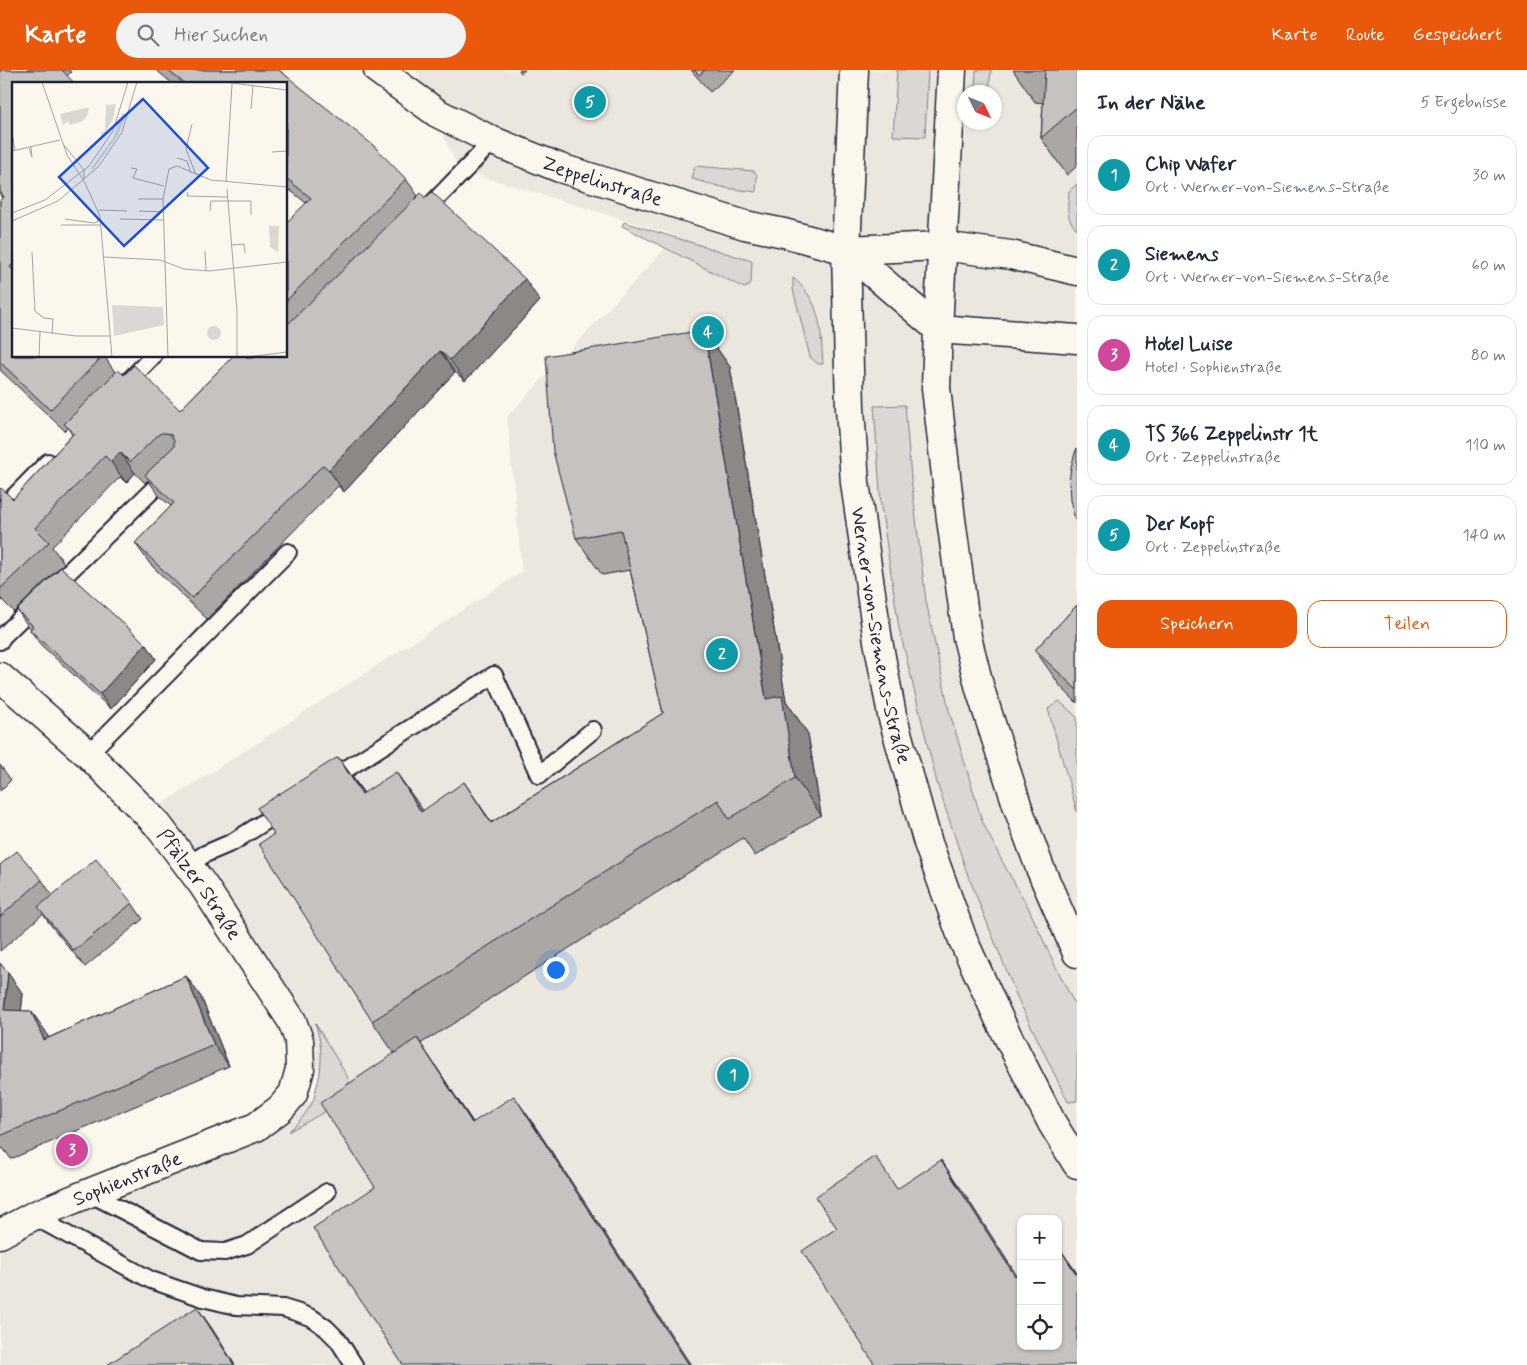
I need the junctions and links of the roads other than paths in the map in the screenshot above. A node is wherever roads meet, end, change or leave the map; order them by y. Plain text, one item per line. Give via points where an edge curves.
1 (854, 70) edge
2 (952, 70) edge
3 (394, 75) edge
4 (493, 141) junction
5 (416, 221) edge
6 (942, 246) junction
7 (846, 250) junction
8 (1077, 271) edge
9 (938, 329) junction
10 (1077, 338) edge
11 (151, 358) edge
12 (112, 397) edge
13 (58, 452) edge
14 (179, 464) edge
15 (0, 511) edge
16 (288, 552) dead end
17 (0, 642) edge
18 (0, 677) edge
19 (593, 730) dead end
20 (88, 754) junction
21 (314, 790) edge
22 (298, 800) edge
23 (188, 865) junction
24 (1077, 953) edge
25 (256, 1127) joint
26 (1077, 1164) edge
27 (328, 1192) dead end
28 (89, 1193) junction
29 (33, 1216) junction
30 (0, 1234) edge
31 (354, 1365) edge

1 - 7 main road, Werner-von-Siemens-Straße
2 - 6 main road
3 - 4 main road, Zeppelinstraße via 437,113
4 - 5 lane
4 - 7 main road, Zeppelinstraße via 569,171 745,224
6 - 7 main road
6 - 8 main road via 1011,255
6 - 9 main road
7 - 9 main road
7 - 26 main road, Werner-von-Siemens-Straße via 855,483 892,715 928,843 964,940 1000,1021 1052,1123
9 - 10 main road
9 - 24 main road via 937,403 967,637 980,690 1019,811
11 - 12 lane
13 - 15 lane
14 - 17 lane
16 - 20 lane
18 - 20 main road, Pfälzer Straße
19 - 21 lane via 540,776 494,675
20 - 23 main road, Pfälzer Straße via 157,824
22 - 23 lane via 232,842
23 - 25 main road, Pfälzer Straße via 292,1021 299,1040 300,1069 293,1094 280,1109
25 - 28 main road, Sophienstraße
27 - 28 lane via 246,1245 225,1252 201,1251
28 - 29 main road, Sophienstraße
29 - 30 main road, Sophienstraße
29 - 31 lane via 151,1280 236,1306 283,1308 312,1318 338,1340

